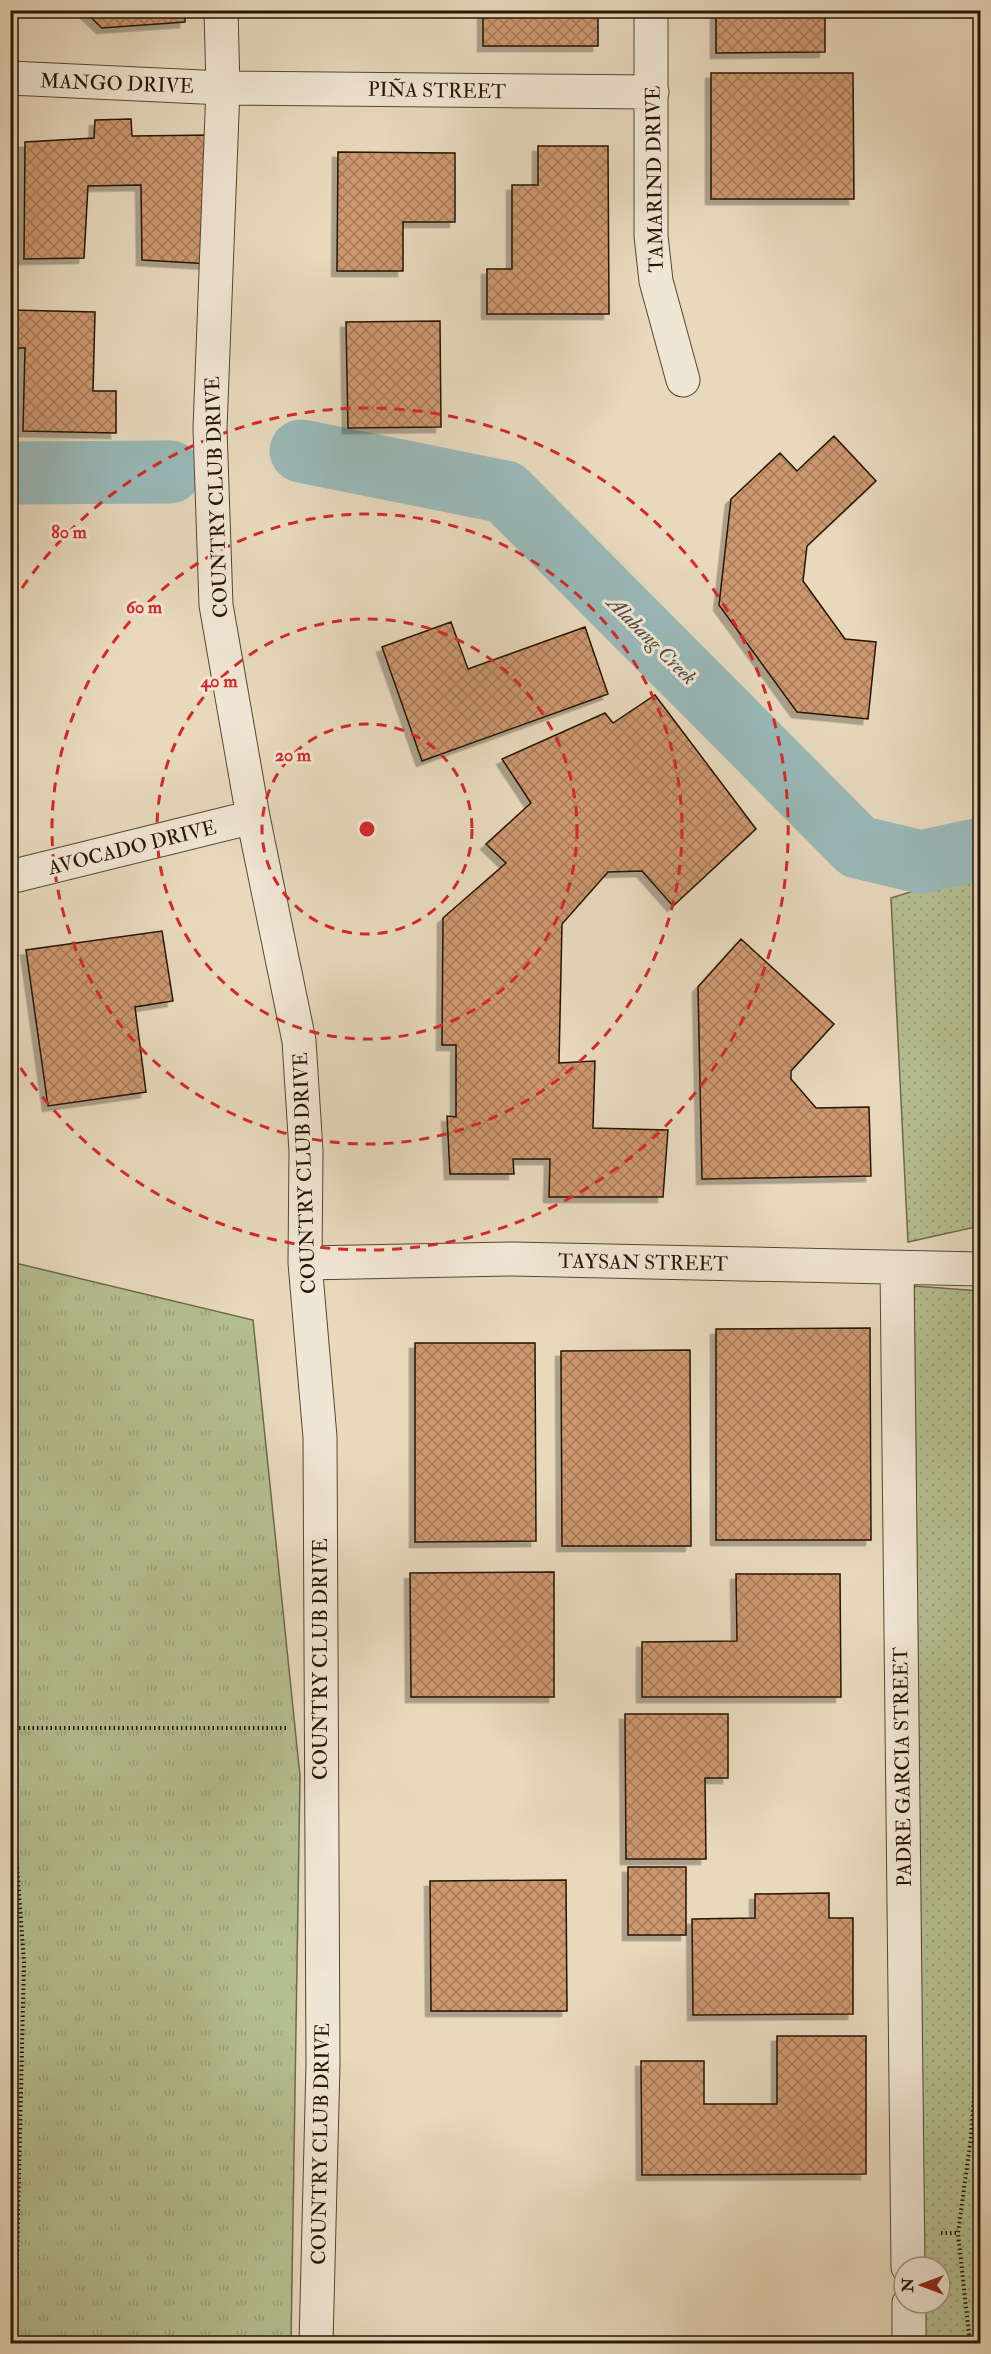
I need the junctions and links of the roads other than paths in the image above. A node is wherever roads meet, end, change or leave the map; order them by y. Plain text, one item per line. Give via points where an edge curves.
1 (221, 10) edge
2 (651, 10) edge
3 (10, 78) edge
4 (223, 88) junction
5 (652, 92) junction
6 (683, 380) dead end
7 (253, 817) junction
8 (10, 877) edge
9 (305, 1263) junction
10 (897, 1268) junction
11 (981, 1269) edge
12 (908, 2255) edge
13 (909, 2315) edge
14 (316, 2343) edge
15 (909, 2343) edge

1 - 4 street, COUNTRY CLUB DRIVE
2 - 5 street, TAMARIND DRIVE
3 - 4 street, MANGO DRIVE
4 - 5 street, PIÑA STREET
4 - 7 street, COUNTRY CLUB DRIVE via 210,429 216,605
5 - 6 street, TAMARIND DRIVE via 652,247 664,315
7 - 8 street, AVOCADO DRIVE
7 - 9 street, COUNTRY CLUB DRIVE via 299,1041 306,1151
9 - 10 street, TAYSAN STREET via 513,1259
9 - 14 street, COUNTRY CLUB DRIVE via 320,1437 323,2064
10 - 11 street, TAYSAN STREET
10 - 12 street, PADRE GARCIA STREET
13 - 15 street

